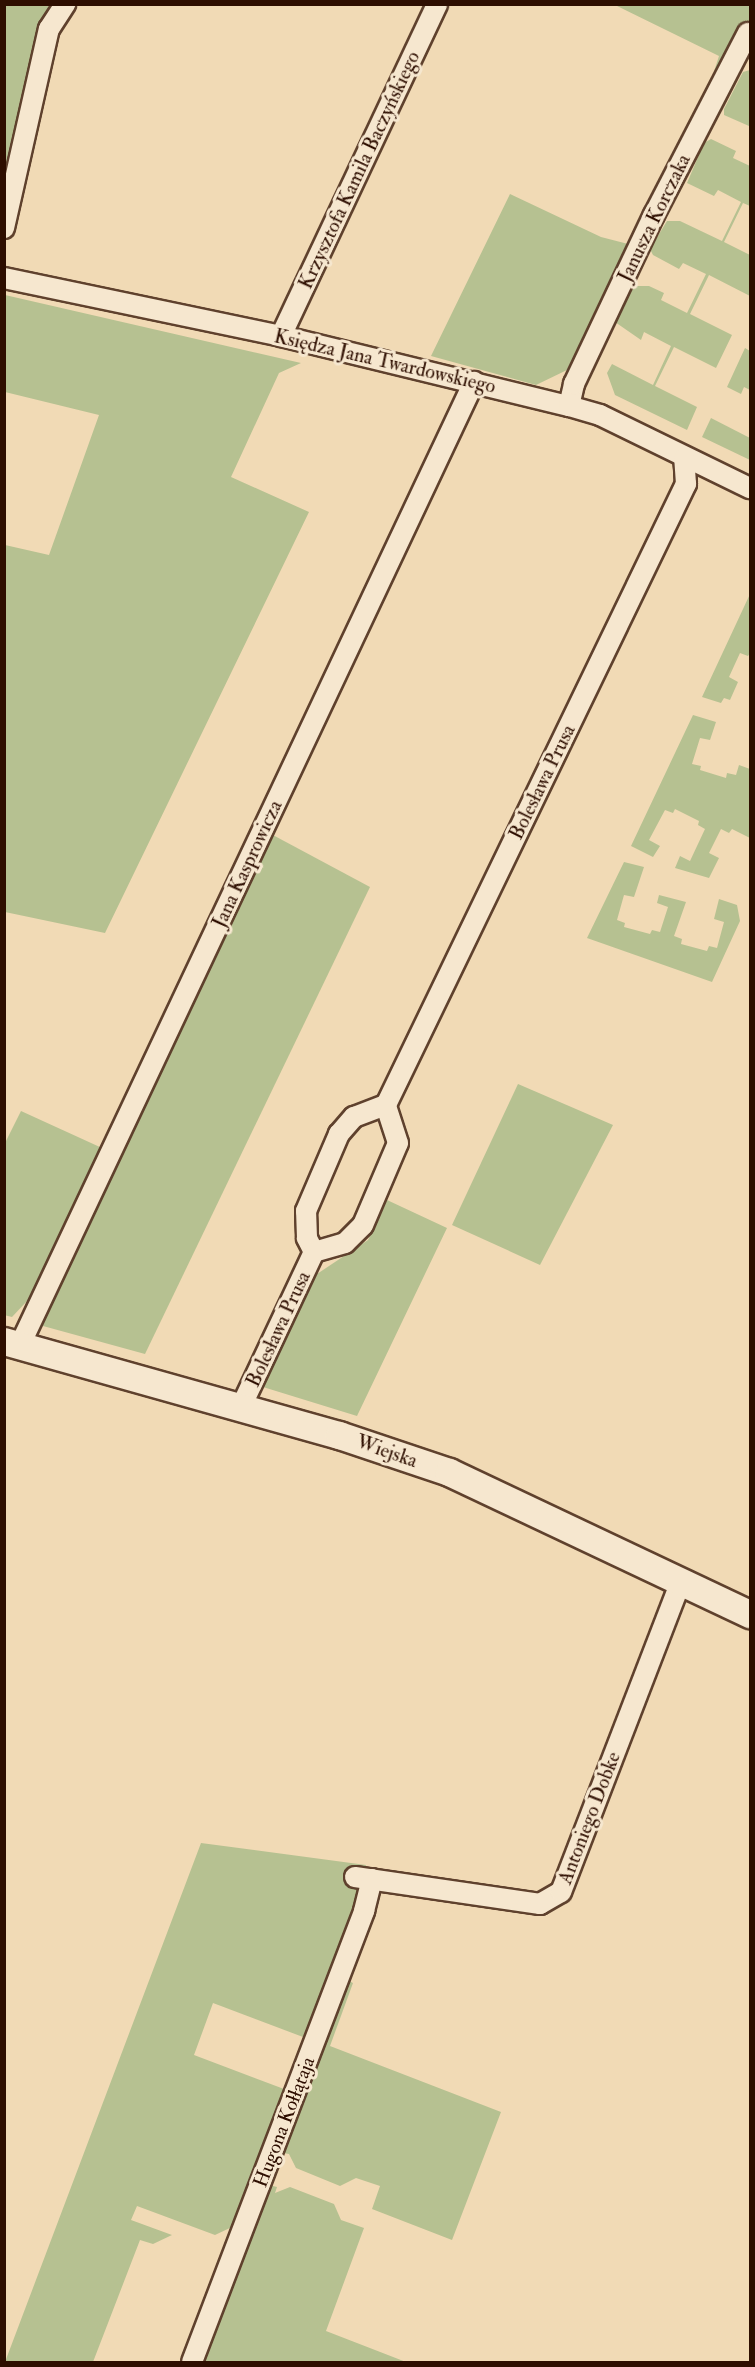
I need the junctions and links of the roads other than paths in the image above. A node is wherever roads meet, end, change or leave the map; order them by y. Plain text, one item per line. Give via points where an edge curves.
1 (65, 4) edge
2 (437, 4) edge
3 (748, 33) dead end
4 (4, 228) edge
5 (4, 278) edge
6 (281, 336) junction
7 (474, 382) junction
8 (569, 406) junction
9 (684, 458) junction
10 (750, 488) edge
11 (386, 1105) junction
12 (314, 1252) junction
13 (12, 1343) edge
14 (241, 1407) junction
15 (681, 1581) junction
16 (750, 1614) edge
17 (363, 1878) joint
18 (192, 2362) edge

1 - 4 street via 49,29
2 - 6 street, Krzysztofa Kamila Baczyńskiego
3 - 8 street, Janusza Korczaka via 654,215 573,384
5 - 6 street, Księdza Jana Twardowskiego
6 - 7 street, Księdza Jana Twardowskiego
7 - 8 street, Księdza Jana Twardowskiego
7 - 13 street, Jana Kasprowicza
8 - 9 street, Księdza Jana Twardowskiego via 600,416
9 - 10 street, Księdza Jana Twardowskiego
9 - 11 street, Bolesława Prusa via 686,484
11 - 12 street, Bolesława Prusa via 354,1117 339,1134 306,1211 307,1238
11 - 12 street, Bolesława Prusa via 398,1143 363,1225 345,1243
12 - 14 street, Bolesława Prusa
13 - 14 street, Wiejska
14 - 15 street, Wiejska via 449,1472
15 - 16 street, Wiejska
15 - 17 street, Antoniego Dobke via 561,1892 540,1904
17 - 18 street, Hugona Kołłątaja via 364,1911

